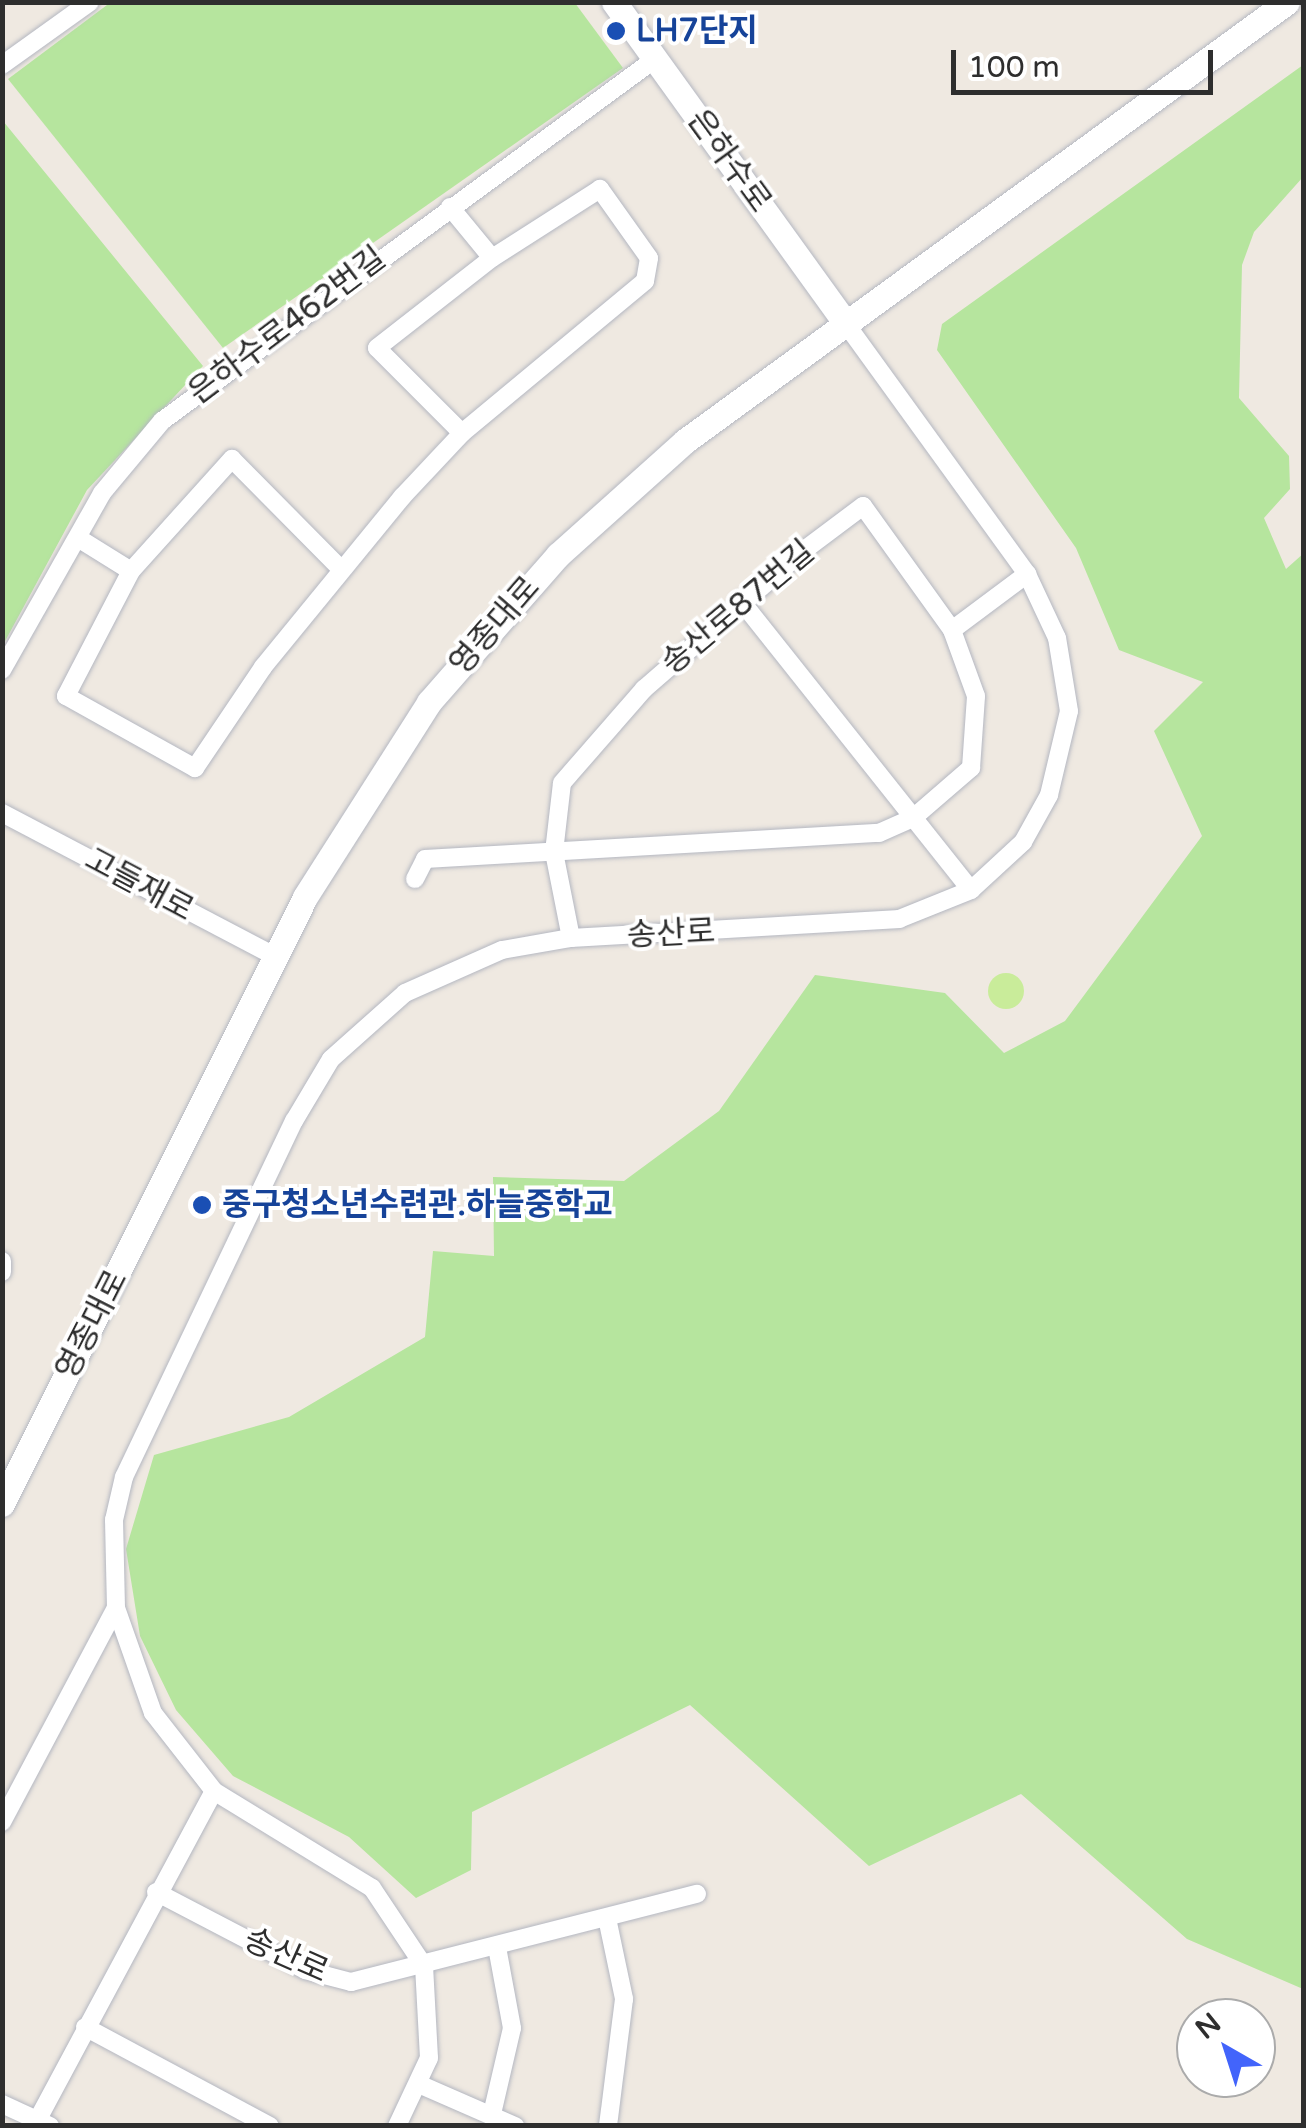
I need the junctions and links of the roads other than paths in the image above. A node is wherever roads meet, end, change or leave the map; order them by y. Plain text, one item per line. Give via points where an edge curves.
1 (90, 2) edge
2 (614, 2) edge
3 (1287, 2) edge
4 (655, 59) junction
5 (2, 66) edge
6 (450, 207) junction
7 (492, 258) junction
8 (844, 320) junction
9 (462, 433) junction
10 (78, 538) junction
11 (340, 568) junction
12 (131, 571) junction
13 (1027, 574) junction
14 (741, 601) junction
15 (952, 630) junction
16 (2, 670) edge
17 (2, 814) edge
18 (912, 818) junction
19 (554, 852) junction
20 (415, 879) dead end
21 (971, 890) junction
22 (571, 938) junction
23 (276, 956) junction
24 (2, 1261) edge
25 (2, 1272) edge
26 (2, 1504) edge
27 (116, 1608) junction
28 (214, 1791) junction
29 (2, 1822) edge
30 (156, 1892) junction
31 (696, 1894) dead end
32 (607, 1918) junction
33 (497, 1947) junction
34 (424, 1966) junction
35 (85, 2027) junction
36 (421, 2085) junction
37 (2, 2104) edge
38 (492, 2114) junction
39 (44, 2122) edge
40 (270, 2126) edge
41 (397, 2126) edge
42 (514, 2126) edge
43 (608, 2126) edge

1 - 5 street
2 - 4 street, 은하수로
3 - 8 street, 영종대로
4 - 6 street, 은하수로462번길
4 - 8 street, 은하수로
6 - 7 street
6 - 10 street, 은하수로462번길 via 162,421
7 - 9 street via 376,348
7 - 9 street via 600,189 649,258 644,281
8 - 13 street, 송산로
8 - 23 street, 영종대로 via 558,555 408,733
9 - 11 street
10 - 12 street
10 - 16 street, 은하수로462번길
11 - 12 street via 232,459
11 - 12 street via 195,768 66,696
13 - 15 street
13 - 21 street, 송산로 via 1057,638 1069,711 1038,816 1004,866
14 - 15 street, 송산로87번길 via 863,506
14 - 18 street
14 - 19 street, 송산로87번길 via 644,689 562,782
15 - 18 street via 976,696 971,768
17 - 23 street, 고들재로
18 - 19 street via 879,833
18 - 21 street
19 - 20 street via 425,859
19 - 22 street, 송산로87번길
21 - 22 street, 송산로 via 900,919
22 - 27 street, 송산로 via 440,972 364,1022 331,1059 124,1476 114,1520
23 - 26 street, 영종대로
24 - 25 street
27 - 28 street, 송산로 via 153,1713
27 - 29 street, 송산로
28 - 30 street
28 - 34 street, 송산로 via 372,1888
30 - 34 street, 송산로 via 332,1980
30 - 35 street
31 - 32 street
32 - 33 street
32 - 43 street via 624,1999
33 - 34 street
33 - 38 street via 512,2028
34 - 36 street, 송산로 via 432,2028
35 - 39 street
35 - 40 street
36 - 38 street
36 - 41 street, 송산로
37 - 39 street
38 - 42 street

